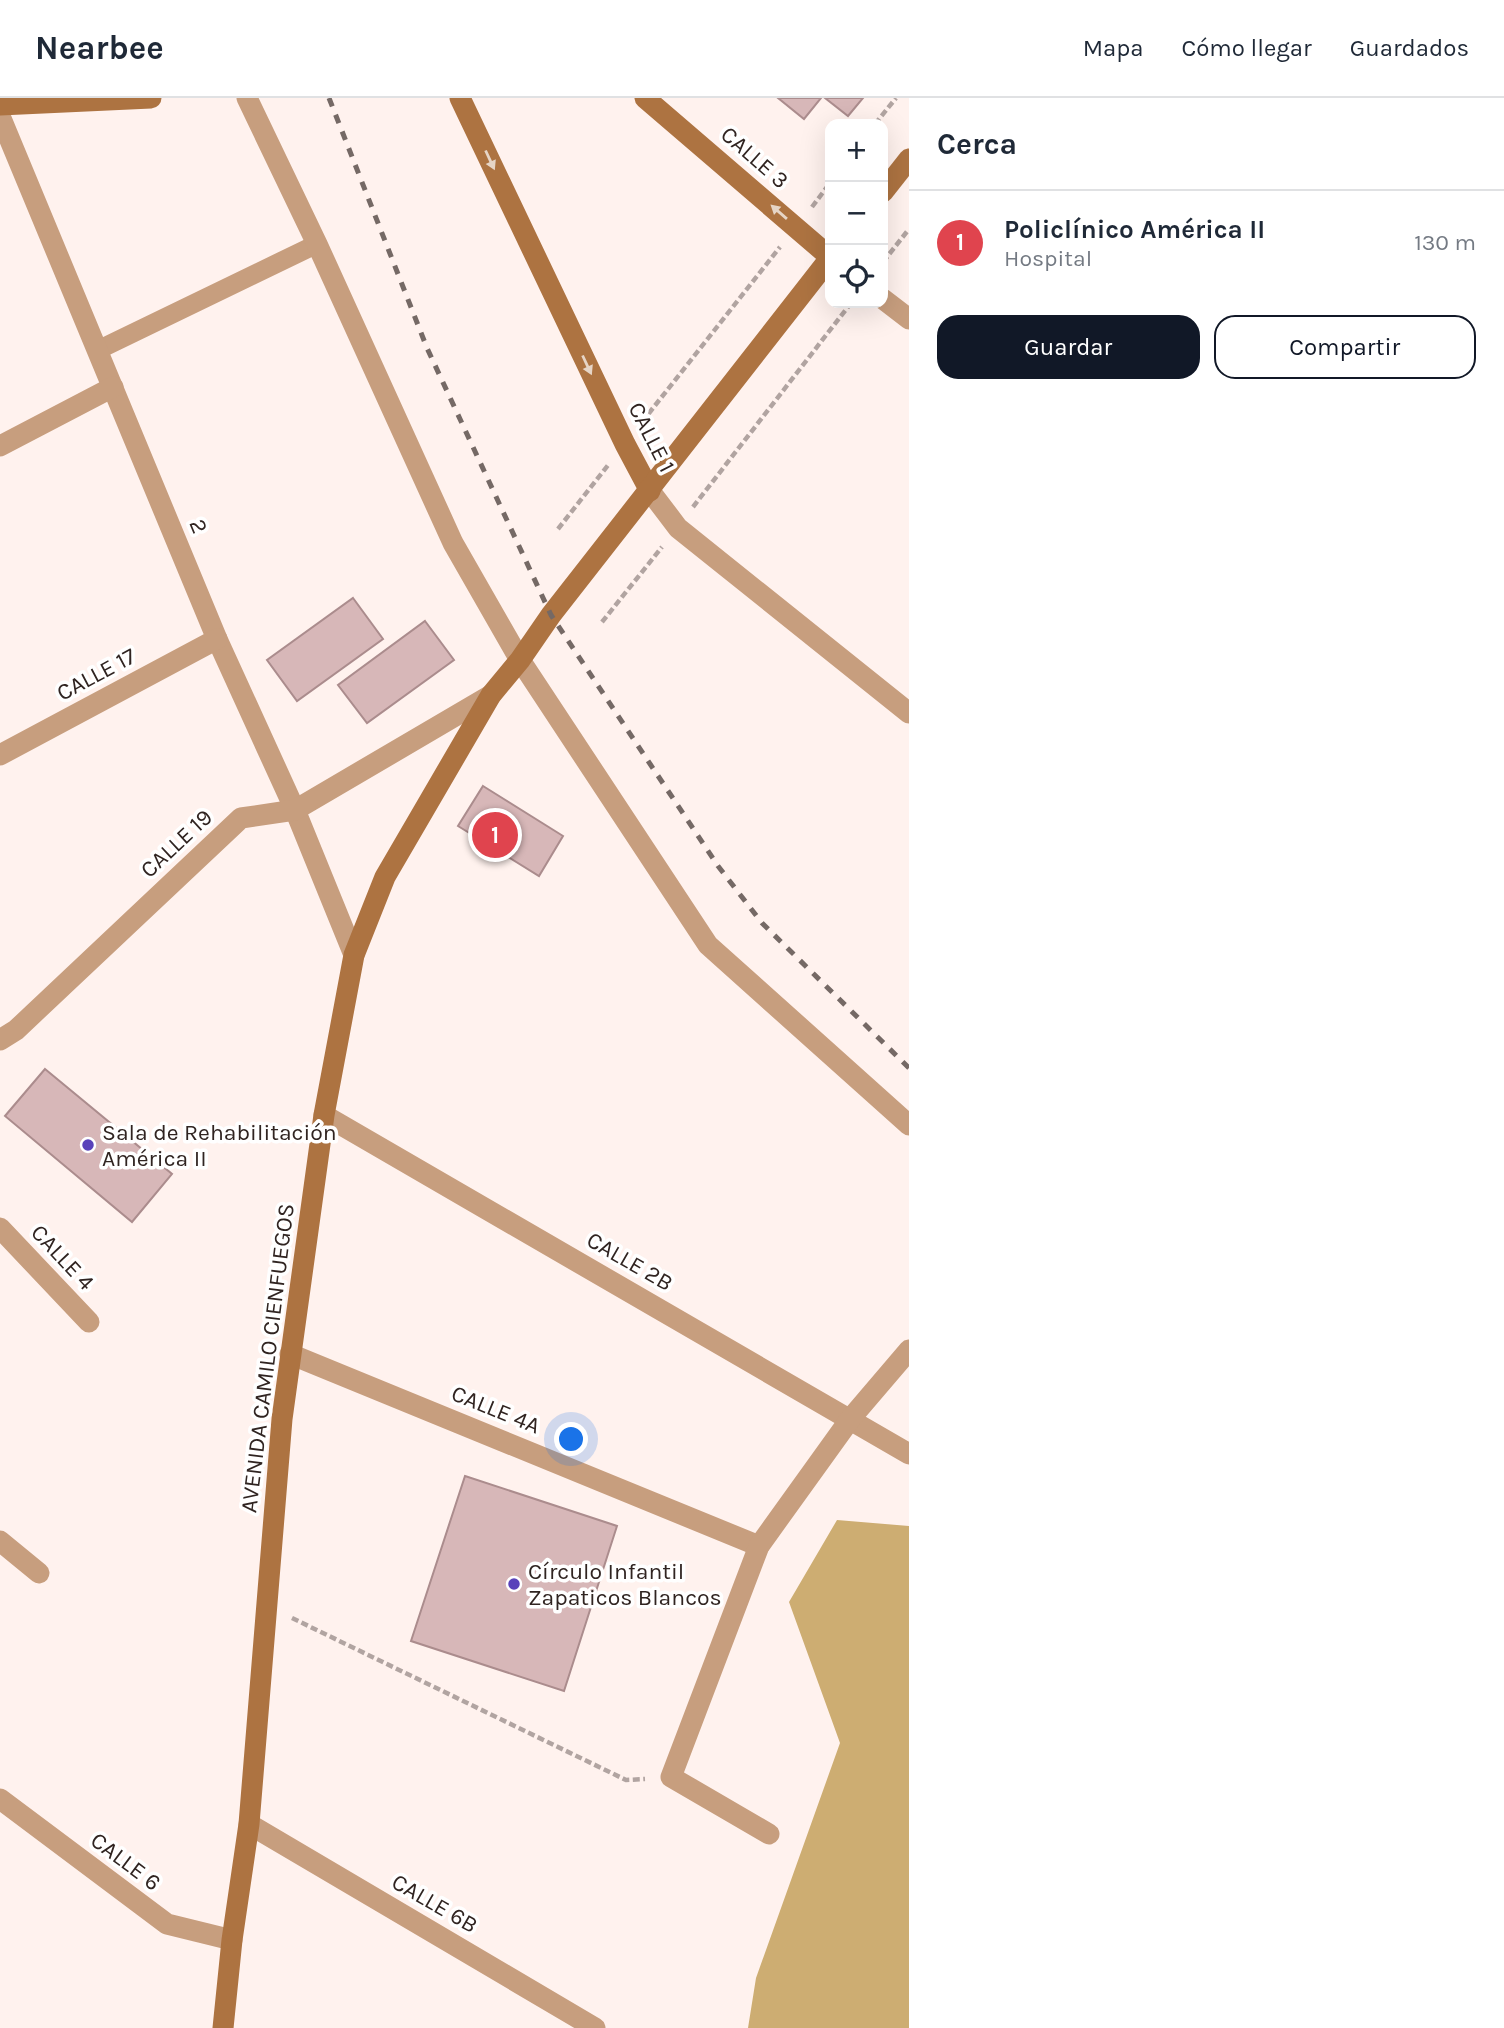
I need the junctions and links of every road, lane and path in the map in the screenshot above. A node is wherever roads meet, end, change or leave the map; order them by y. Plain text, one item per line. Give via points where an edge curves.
1 (151, 98) edge
2 (247, 98) edge
3 (460, 98) edge
4 (645, 98) edge
5 (895, 98) edge
6 (0, 105) edge
7 (0, 116) edge
8 (879, 119) edge
9 (909, 159) edge
10 (888, 186) edge
11 (825, 189) edge
12 (796, 227) junction
13 (909, 229) edge
14 (317, 244) junction
15 (825, 253) edge
16 (888, 256) edge
17 (825, 264) edge
18 (888, 303) edge
19 (847, 308) edge
20 (909, 319) edge
21 (98, 351) junction
22 (113, 387) junction
23 (625, 444) junction
24 (0, 446) edge
25 (650, 491) junction
26 (678, 528) junction
27 (558, 529) dead end
28 (602, 622) dead end
29 (217, 639) junction
30 (520, 660) junction
31 (491, 695) junction
32 (909, 713) edge
33 (0, 755) edge
34 (295, 810) junction
35 (354, 955) junction
36 (8, 1035) edge
37 (0, 1056) edge
38 (324, 1115) junction
39 (909, 1125) edge
40 (0, 1228) edge
41 (89, 1322) dead end
42 (909, 1350) edge
43 (290, 1354) junction
44 (851, 1418) junction
45 (909, 1454) edge
46 (0, 1541) edge
47 (759, 1546) junction
48 (38, 1573) dead end
49 (267, 1605) junction
50 (671, 1777) junction
51 (0, 1799) edge
52 (248, 1824) junction
53 (769, 1834) dead end
54 (232, 1940) junction
55 (223, 2028) edge
56 (596, 2028) edge

1 - 6 street
2 - 14 street
3 -> 23 street, CALLE 1
12 -> 4 street, CALLE 3
5 - 8 path
7 - 21 street, 2
9 - 10 street
11 - 12 path
12 - 15 street, CALLE 3
12 - 23 path
13 - 16 path
14 - 21 lane
14 - 30 street via 453,543
17 - 25 street, AVENIDA CAMILO CIENFUEGOS
18 - 20 street
19 - 26 path
21 - 22 street, 2
22 - 24 street
22 - 29 street, 2
23 - 25 street, CALLE 1
23 - 27 path
25 - 26 street, CALLE 1
25 - 30 street, AVENIDA CAMILO CIENFUEGOS
26 - 28 path
26 - 32 street, CALLE 1
29 - 33 street, CALLE 17
29 - 34 street, 2
30 - 31 street, AVENIDA CAMILO CIENFUEGOS
30 - 39 street via 708,945
31 - 34 street, CALLE 19
31 - 35 street, AVENIDA CAMILO CIENFUEGOS via 386,877
34 - 35 street, 2
34 - 36 street, CALLE 19 via 241,818
35 - 38 street, AVENIDA CAMILO CIENFUEGOS
36 - 37 street, CALLE 19
38 - 43 street, AVENIDA CAMILO CIENFUEGOS
38 - 44 street, CALLE 2B
40 - 41 street, CALLE 4
42 - 44 street
43 - 47 street, CALLE 4A
43 - 49 street, AVENIDA CAMILO CIENFUEGOS
44 - 45 street, CALLE 2B
44 - 47 street
46 - 48 street
47 - 50 street
49 - 50 path via 626,1780
49 - 52 street, AVENIDA CAMILO CIENFUEGOS
50 - 53 street
51 - 54 street, CALLE 6 via 167,1924
52 - 54 street, AVENIDA CAMILO CIENFUEGOS
52 - 56 street, CALLE 6B
54 - 55 street, AVENIDA CAMILO CIENFUEGOS

